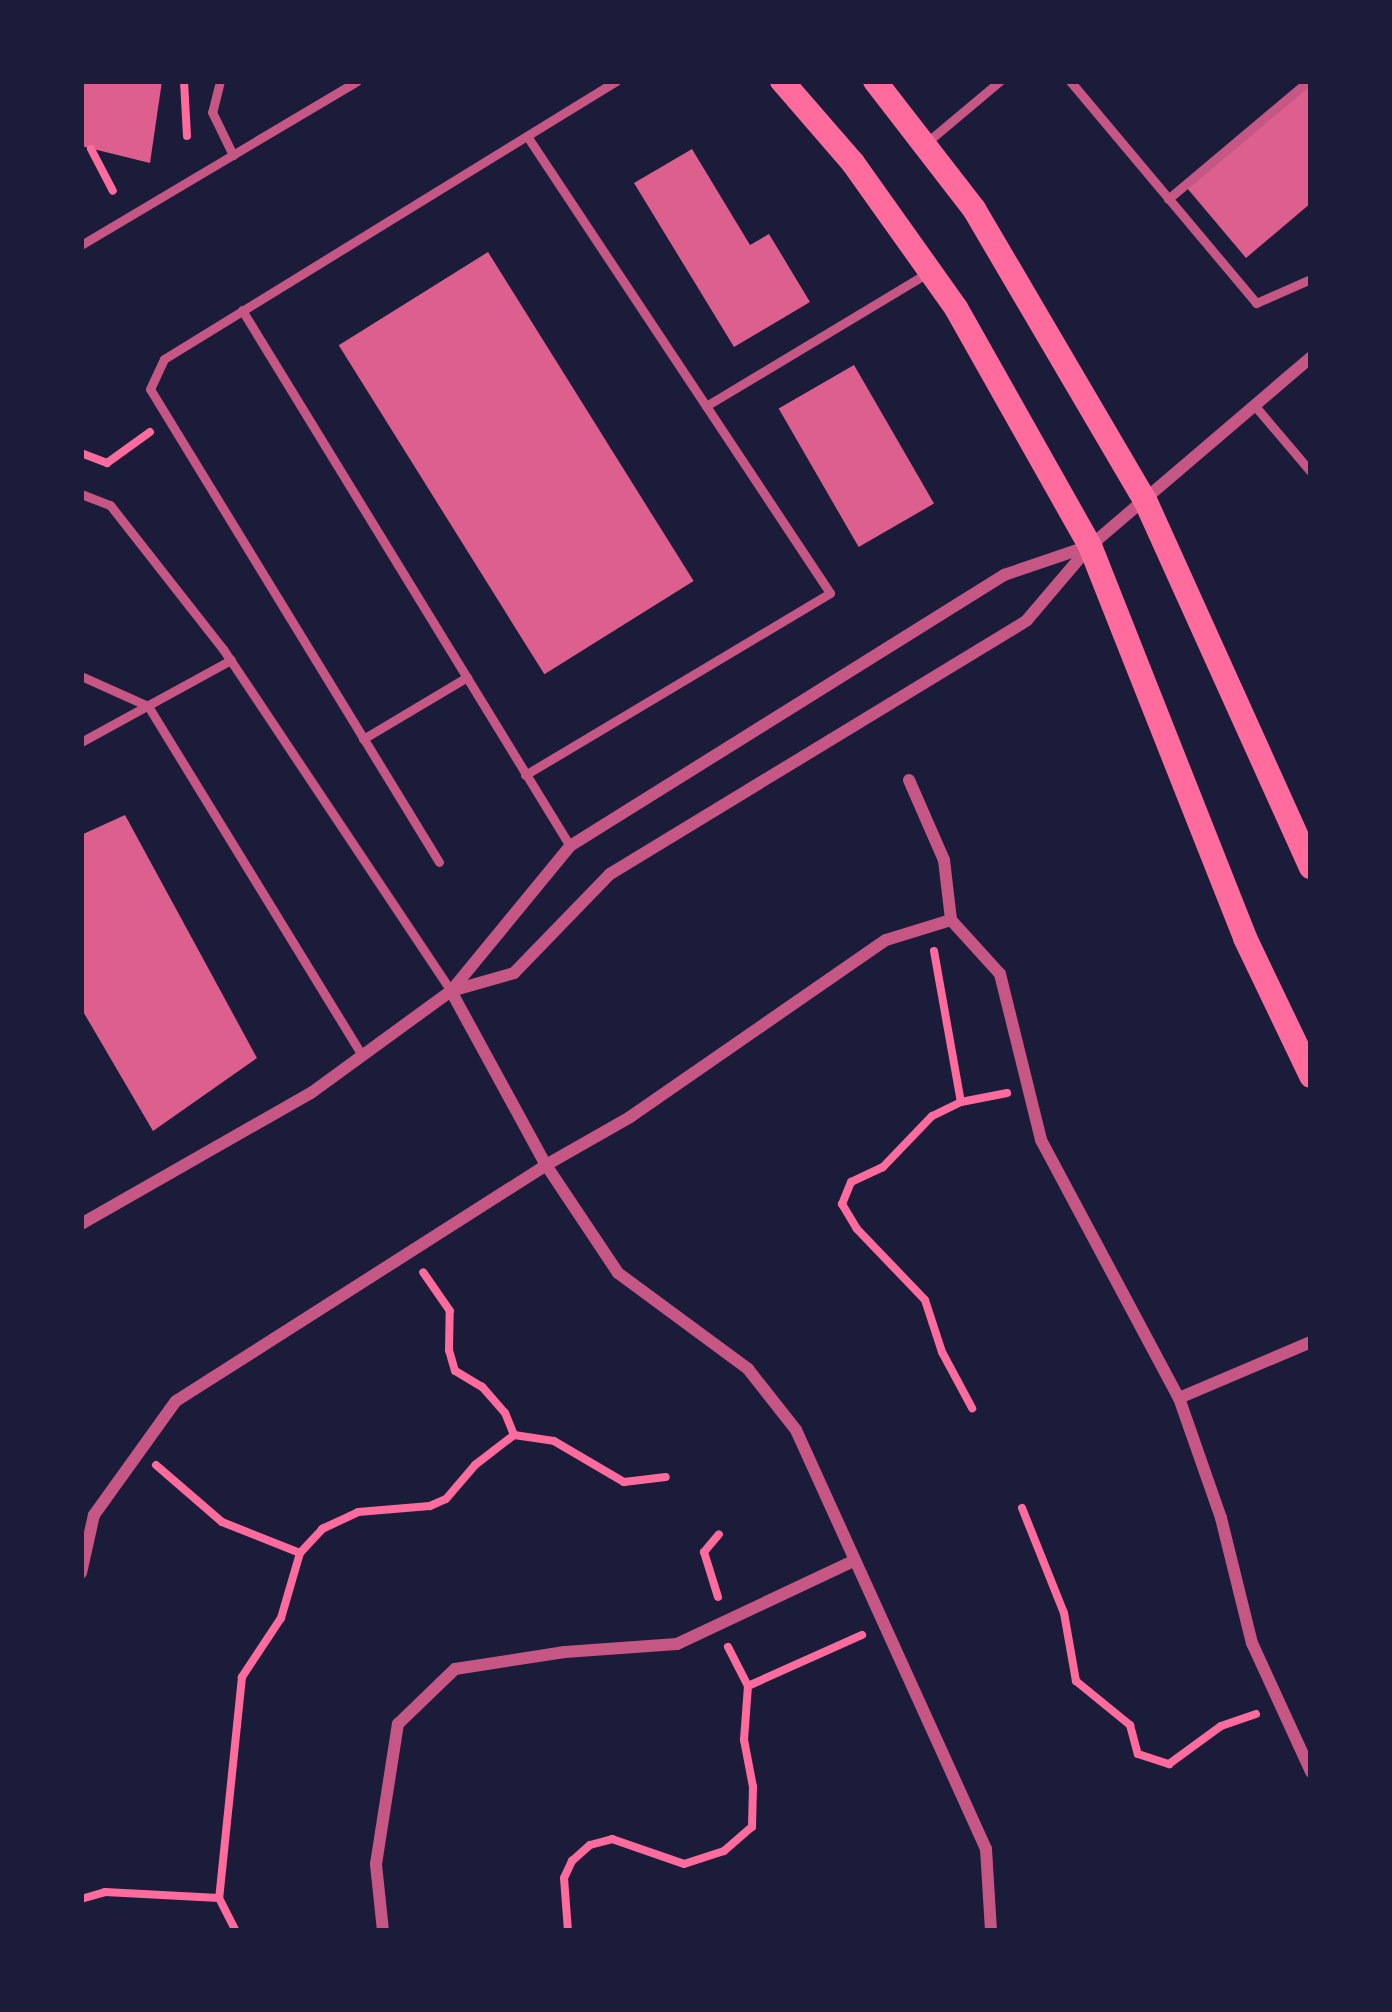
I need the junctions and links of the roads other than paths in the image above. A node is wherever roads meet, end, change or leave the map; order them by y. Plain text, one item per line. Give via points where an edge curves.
1 (220, 81) edge
2 (357, 81) edge
3 (616, 81) edge
4 (782, 81) edge
5 (875, 81) edge
6 (1000, 81) edge
7 (1070, 81) edge
8 (1308, 81) edge
9 (526, 136) junction
10 (924, 144) junction
11 (233, 155) junction
12 (1168, 199) junction
13 (81, 245) edge
14 (930, 271) junction
15 (1311, 278) edge
16 (242, 310) junction
17 (1311, 357) edge
18 (706, 406) junction
19 (1255, 406) junction
20 (1311, 472) edge
21 (81, 494) edge
22 (1145, 500) junction
23 (1090, 546) junction
24 (231, 660) junction
25 (81, 676) edge
26 (467, 677) junction
27 (148, 706) junction
28 (363, 739) junction
29 (81, 742) edge
30 (525, 775) junction
31 (908, 780) dead end
32 (571, 846) junction
33 (439, 862) dead end
34 (1311, 865) edge
35 (951, 920) junction
36 (451, 991) junction
37 (362, 1055) junction
38 (1311, 1076) edge
39 (546, 1165) junction
40 (81, 1224) edge
41 (1311, 1342) edge
42 (1179, 1398) junction
43 (850, 1562) junction
44 (81, 1573) edge
45 (1311, 1772) edge
46 (382, 1931) edge
47 (991, 1931) edge

1 - 11 lane via 212,112
2 - 11 lane
3 - 9 lane
4 - 14 main road
5 - 10 main road
6 - 10 lane
7 - 12 lane
8 - 12 lane
9 - 16 lane
9 - 18 lane
10 - 22 main road via 974,208
11 - 13 lane
12 - 15 lane via 1256,303
14 - 18 lane
14 - 23 main road
16 - 26 lane
16 - 28 lane via 164,359 150,389
17 - 19 street
18 - 30 lane via 830,593
19 - 20 lane
19 - 22 street
21 - 24 lane via 110,505
22 - 23 street
22 - 34 main road
23 - 32 street via 1004,575
23 - 36 street via 1027,620 610,874 514,973
23 - 38 main road via 1244,938
24 - 27 lane
24 - 36 lane
25 - 27 lane
26 - 28 lane
26 - 30 lane
27 - 29 lane
27 - 37 lane
28 - 33 lane
30 - 32 lane
31 - 35 street via 944,860
32 - 36 street
35 - 39 street via 886,940 630,1117
35 - 42 street via 1000,974 1041,1140
36 - 37 street
36 - 39 street
37 - 40 street via 311,1093
39 - 43 street via 617,1273 748,1369 796,1430
39 - 44 street via 176,1401 94,1515
41 - 42 street
42 - 45 street via 1252,1643
43 - 46 street via 677,1644 455,1669 398,1724 376,1864
43 - 47 street via 986,1850

